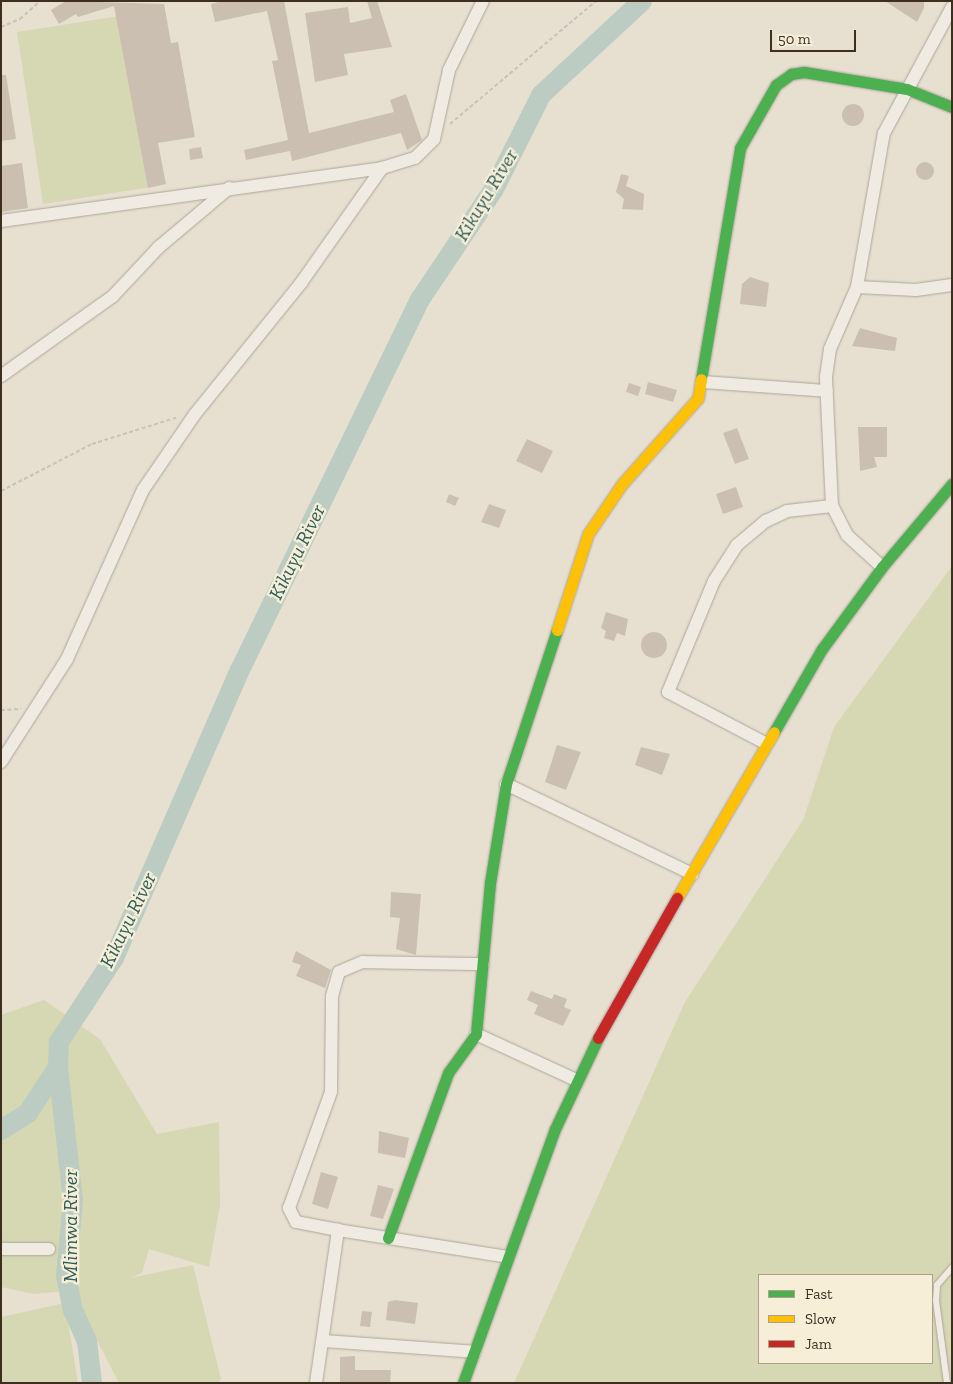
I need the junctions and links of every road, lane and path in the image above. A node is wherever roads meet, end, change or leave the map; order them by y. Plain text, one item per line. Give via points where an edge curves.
1 (40, 1) edge
2 (483, 1) edge
3 (596, 1) edge
4 (952, 7) edge
5 (1, 27) edge
6 (907, 89) junction
7 (952, 107) edge
8 (434, 139) junction
9 (382, 168) junction
10 (229, 188) junction
11 (1, 221) edge
12 (952, 285) edge
13 (857, 288) junction
14 (1, 376) edge
15 (702, 382) junction
16 (827, 392) junction
17 (195, 414) junction
18 (952, 484) edge
19 (1, 491) edge
20 (832, 506) junction
21 (882, 567) junction
22 (35, 708) junction
23 (1, 710) edge
24 (767, 744) junction
25 (1, 762) edge
26 (506, 784) junction
27 (692, 874) junction
28 (483, 964) junction
29 (476, 1034) junction
30 (578, 1081) junction
31 (338, 1230) junction
32 (388, 1238) junction
33 (1, 1249) edge
34 (49, 1249) dead end
35 (508, 1257) junction
36 (952, 1268) edge
37 (323, 1341) junction
38 (474, 1352) junction
39 (316, 1383) edge
40 (463, 1383) edge
41 (947, 1383) edge

1 - 5 path via 20,19
2 - 8 street via 449,70
3 - 8 path
4 - 6 street
6 - 7 street
6 - 13 street via 884,133
6 - 15 street via 804,72 791,74 768,96 740,148 710,300
8 - 9 street via 415,158
9 - 10 street
9 - 17 street via 301,283
10 - 11 street
10 - 14 street via 159,247 113,296
12 - 13 street via 916,290
13 - 16 street via 830,349
15 - 16 street
15 - 26 street via 698,398 683,421 622,484 588,534
16 - 20 street
17 - 19 path via 92,444
17 - 22 street via 127,518 67,659
18 - 21 street
20 - 21 street via 847,535
20 - 24 street via 787,511 766,521 737,546 714,580 668,692
21 - 24 street via 822,649
22 - 23 path
22 - 25 street
24 - 27 street
26 - 27 street
26 - 28 street
27 - 30 street via 610,1013
28 - 29 street
28 - 31 street via 363,962 339,972 332,996 331,1092 289,1208 296,1222
29 - 30 street
29 - 32 street via 448,1073
30 - 35 street
31 - 32 street
31 - 37 street
32 - 35 street
33 - 34 street
35 - 38 street
36 - 41 lane via 937,1285 936,1301
37 - 38 street
37 - 39 street
38 - 40 street

